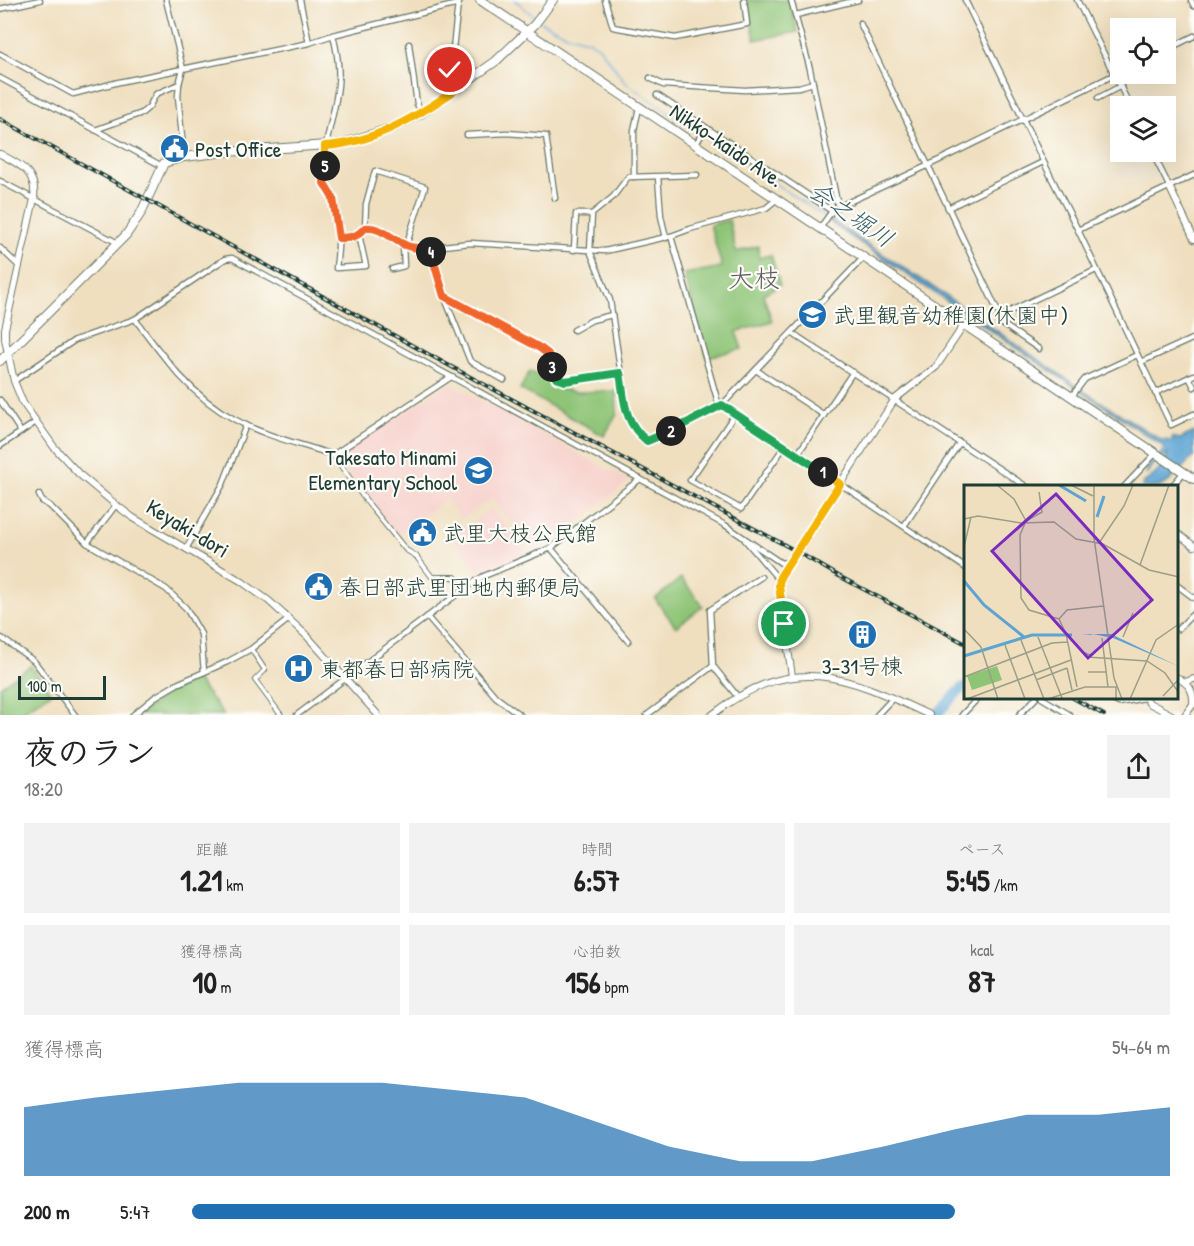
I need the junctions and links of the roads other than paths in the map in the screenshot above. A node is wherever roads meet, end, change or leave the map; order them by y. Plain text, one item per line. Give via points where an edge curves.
1 (40, 0) edge
2 (166, 0) edge
3 (300, 0) edge
4 (480, 0) edge
5 (554, 0) edge
6 (605, 0) edge
7 (744, 0) edge
8 (791, 0) edge
9 (858, 0) edge
10 (965, 0) edge
11 (1077, 0) edge
12 (1191, 0) edge
13 (460, 2) edge
14 (1194, 6) edge
15 (0, 9) edge
16 (542, 11) edge
17 (796, 15) junction
18 (860, 23) dead end
19 (527, 32) junction
20 (333, 35) junction
21 (1194, 36) edge
22 (309, 43) junction
23 (409, 44) dead end
24 (1176, 45) edge
25 (0, 54) edge
26 (1110, 59) edge
27 (183, 69) junction
28 (1110, 77) edge
29 (0, 78) edge
30 (650, 78) dead end
31 (813, 83) junction
32 (179, 84) junction
33 (1121, 86) joint
34 (454, 91) junction
35 (657, 95) dead end
36 (1126, 96) edge
37 (1098, 98) dead end
38 (639, 108) junction
39 (422, 113) junction
40 (1023, 120) junction
41 (705, 129) junction
42 (94, 130) junction
43 (467, 135) dead end
44 (697, 142) junction
45 (325, 146) junction
46 (0, 154) edge
47 (184, 157) junction
48 (1043, 162) junction
49 (1157, 162) edge
50 (162, 166) junction
51 (927, 166) junction
52 (697, 175) dead end
53 (1194, 175) edge
54 (634, 177) junction
55 (658, 177) junction
56 (0, 181) edge
57 (1169, 186) junction
58 (555, 198) dead end
59 (34, 199) junction
60 (777, 199) junction
61 (838, 207) junction
62 (948, 208) junction
63 (831, 212) junction
64 (592, 214) junction
65 (822, 225) junction
66 (365, 228) junction
67 (1078, 230) junction
68 (359, 235) junction
69 (668, 237) junction
70 (339, 238) junction
71 (1194, 239) edge
72 (118, 243) junction
73 (405, 245) junction
74 (0, 248) edge
75 (429, 248) junction
76 (574, 250) junction
77 (590, 251) junction
78 (864, 257) junction
79 (19, 266) junction
80 (392, 269) dead end
81 (1096, 270) junction
82 (444, 296) junction
83 (612, 315) junction
84 (1000, 316) junction
85 (135, 319) junction
86 (964, 325) junction
87 (574, 330) dead end
88 (792, 333) junction
89 (2, 338) edge
90 (1194, 338) edge
91 (1039, 349) dead end
92 (8, 353) junction
93 (1137, 355) junction
94 (0, 361) edge
95 (1141, 363) junction
96 (756, 370) junction
97 (853, 372) junction
98 (620, 373) junction
99 (1191, 376) edge
100 (451, 377) junction
101 (504, 380) dead end
102 (14, 381) junction
103 (1194, 387) edge
104 (1074, 393) junction
105 (1155, 393) junction
106 (895, 399) junction
107 (0, 400) edge
108 (720, 406) junction
109 (735, 414) junction
110 (1194, 414) edge
111 (824, 415) junction
112 (36, 423) junction
113 (246, 425) junction
114 (21, 432) junction
115 (960, 442) junction
116 (0, 446) edge
117 (784, 447) junction
118 (1156, 454) junction
119 (333, 455) junction
120 (797, 455) junction
121 (1183, 472) junction
122 (640, 479) junction
123 (1194, 479) edge
124 (840, 484) junction
125 (1025, 485) edge
126 (1126, 485) edge
127 (1173, 485) edge
128 (39, 495) dead end
129 (116, 505) junction
130 (904, 526) junction
131 (739, 534) junction
132 (1179, 535) edge
133 (87, 543) junction
134 (1194, 546) edge
135 (551, 548) junction
136 (186, 549) junction
137 (789, 562) junction
138 (964, 567) edge
139 (761, 577) dead end
140 (779, 580) junction
141 (1179, 587) edge
142 (464, 590) junction
143 (1194, 598) edge
144 (1194, 613) edge
145 (427, 617) junction
146 (290, 619) junction
147 (1179, 629) edge
148 (0, 638) edge
149 (628, 641) dead end
150 (251, 649) junction
151 (713, 666) junction
152 (204, 672) junction
153 (792, 676) junction
154 (345, 679) junction
155 (1179, 679) edge
156 (1194, 679) edge
157 (1185, 682) junction
158 (736, 696) junction
159 (892, 699) junction
160 (977, 700) edge
161 (1035, 700) edge
162 (1044, 700) edge
163 (1111, 700) edge
164 (1140, 700) edge
165 (1146, 700) edge
166 (1194, 704) edge
167 (926, 714) edge
168 (1187, 714) edge
169 (75, 715) edge
170 (133, 715) edge
171 (281, 715) edge
172 (297, 715) edge
173 (378, 715) edge
174 (520, 715) edge
175 (647, 715) edge
176 (712, 715) edge
177 (877, 715) edge
178 (962, 715) edge
179 (1019, 715) edge
180 (1070, 715) edge
181 (1172, 715) edge

1 - 15 street
2 - 27 street
3 - 22 street
4 - 19 highway, Nikko-kaido Ave.
5 - 16 main road
6 - 7 street via 613,27 675,38 747,24
8 - 17 street
9 - 17 street
10 - 40 street
11 - 26 street
12 - 14 street
13 - 20 street
13 - 34 street via 449,84
16 - 19 main road
17 - 31 street
18 - 51 street
19 - 34 main road via 496,61
19 - 38 highway, Nikko-kaido Ave.
20 - 22 street
20 - 45 street via 338,86
21 - 24 street
22 - 27 street
23 - 39 street via 417,104
25 - 27 street via 73,93
27 - 32 street
28 - 40 street
29 - 42 street
30 - 31 street via 663,85 745,90
31 - 61 street
32 - 42 street via 156,94 142,113
32 - 47 street
33 - 36 street
33 - 37 street
34 - 39 main road
35 - 41 street
38 - 44 highway, Nikko-kaido Ave.
38 - 54 street via 634,130
39 - 45 main road via 394,127
40 - 48 street
40 - 51 street
41 - 44 street
41 - 63 street
42 - 50 street
43 - 58 street via 546,136
44 - 60 highway, Nikko-kaido Ave.
45 - 47 main road
45 - 70 street via 324,183 333,198
46 - 59 street via 28,172 34,183
47 - 50 main road
48 - 62 street
48 - 67 street
49 - 57 street
50 - 72 main road via 141,213
51 - 61 street
51 - 62 street
52 - 55 street
53 - 57 street
54 - 55 street
54 - 64 street via 628,177 613,197
55 - 69 street via 661,216
56 - 59 street
57 - 67 street
57 - 71 street
59 - 72 street
59 - 79 street, Keyaki-dori
60 - 65 highway, Nikko-kaido Ave.
60 - 69 street via 766,208
61 - 63 street
62 - 84 street
63 - 65 street
64 - 76 street via 576,214
64 - 77 street
65 - 78 highway, Nikko-kaido Ave.
66 - 68 street
66 - 73 street via 372,227
66 - 73 street via 366,204 375,171 425,187
67 - 81 street
68 - 70 street
68 - 70 street via 366,266 336,268
69 - 77 street
69 - 108 street
72 - 92 main road
73 - 75 street
73 - 80 street via 404,266
74 - 79 street
75 - 76 street via 470,243
75 - 82 street
76 - 77 street
77 - 83 street
78 - 86 highway, Nikko-kaido Ave.
78 - 88 street
79 - 89 street, Keyaki-dori
81 - 84 street
81 - 93 street
82 - 98 street via 540,348 548,354 556,378 565,381
82 - 101 street via 470,361
83 - 87 street
83 - 98 street
84 - 91 street via 1001,323
85 - 100 street via 232,258
85 - 102 street via 75,340
85 - 113 street via 199,395
86 - 104 highway, Nikko-kaido Ave.
86 - 106 street via 936,367
88 - 96 street
88 - 97 street
89 - 92 street, Keyaki-dori
90 - 95 street
92 - 94 main road
92 - 102 street, Keyaki-dori
93 - 95 street
93 - 104 street via 1085,379
95 - 105 street
96 - 108 street
96 - 111 street
97 - 106 street
97 - 111 street
98 - 108 street via 630,423 647,441
99 - 103 street
99 - 105 street
100 - 119 street
100 - 122 street
102 - 112 street, Keyaki-dori
104 - 118 highway, Nikko-kaido Ave.
105 - 110 street via 1171,426
106 - 115 street
106 - 124 street
107 - 114 street
108 - 109 street
109 - 117 street
109 - 117 street via 690,480 741,509
111 - 120 street
112 - 114 street
112 - 129 street, Keyaki-dori via 79,474
113 - 119 street
113 - 136 street via 223,484
114 - 116 street
115 - 125 street
115 - 130 street
117 - 120 street
118 - 121 highway, Nikko-kaido Ave.
118 - 126 street
119 - 142 street via 406,550 416,556 432,577 455,577
120 - 124 street
121 - 123 highway, Nikko-kaido Ave.
121 - 127 street
122 - 131 street
122 - 135 street
124 - 130 street
124 - 137 street
128 - 133 street
129 - 133 street
129 - 136 street, Keyaki-dori
130 - 138 street
131 - 137 street via 781,563
131 - 140 street
132 - 134 street
133 - 152 street via 166,590 186,608 201,634
135 - 142 street via 484,576
135 - 149 street
136 - 146 street, Keyaki-dori via 241,580
137 - 140 street
139 - 151 street via 710,610
140 - 153 street
141 - 143 street
142 - 145 street
144 - 147 street
145 - 154 street
145 - 174 street via 496,697
146 - 150 street
146 - 154 street, Keyaki-dori
148 - 169 street via 34,661
150 - 152 street
150 - 171 street via 265,670 255,680
151 - 158 street
151 - 175 street
152 - 170 street via 155,698
153 - 158 street
153 - 159 street via 841,679
154 - 172 street
154 - 173 street, Keyaki-dori
155 - 157 street
156 - 157 street
157 - 166 street via 1193,691
158 - 176 street
159 - 167 street
159 - 177 street
160 - 178 street
161 - 179 street
162 - 180 street
163 - 164 street via 1119,704
165 - 181 street
166 - 168 street

